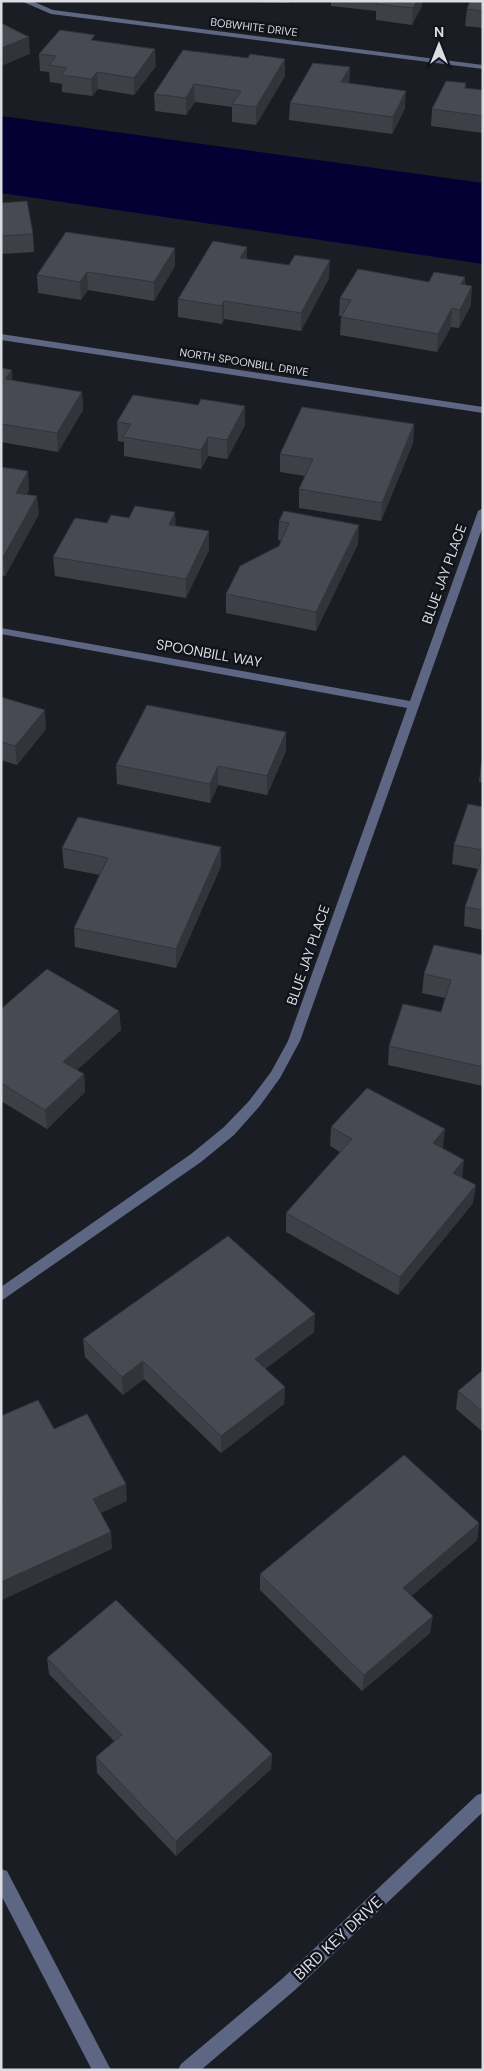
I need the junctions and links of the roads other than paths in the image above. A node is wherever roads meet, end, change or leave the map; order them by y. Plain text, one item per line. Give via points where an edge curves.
1 (25, 1) edge
2 (483, 67) edge
3 (1, 337) edge
4 (483, 410) edge
5 (483, 511) edge
6 (1, 631) edge
7 (412, 705) junction
8 (1, 1295) edge
9 (483, 1801) edge
10 (1, 1877) edge
11 (102, 2070) edge
12 (187, 2070) edge

1 - 2 street, BOBWHITE DRIVE via 51,12
3 - 4 street, NORTH SPOONBILL DRIVE
5 - 7 street, BLUE JAY PLACE
6 - 7 street, SPOONBILL WAY
7 - 8 street, BLUE JAY PLACE via 294,1041 276,1075 229,1131 196,1158
9 - 12 street, BIRD KEY DRIVE via 289,1984
10 - 11 street

